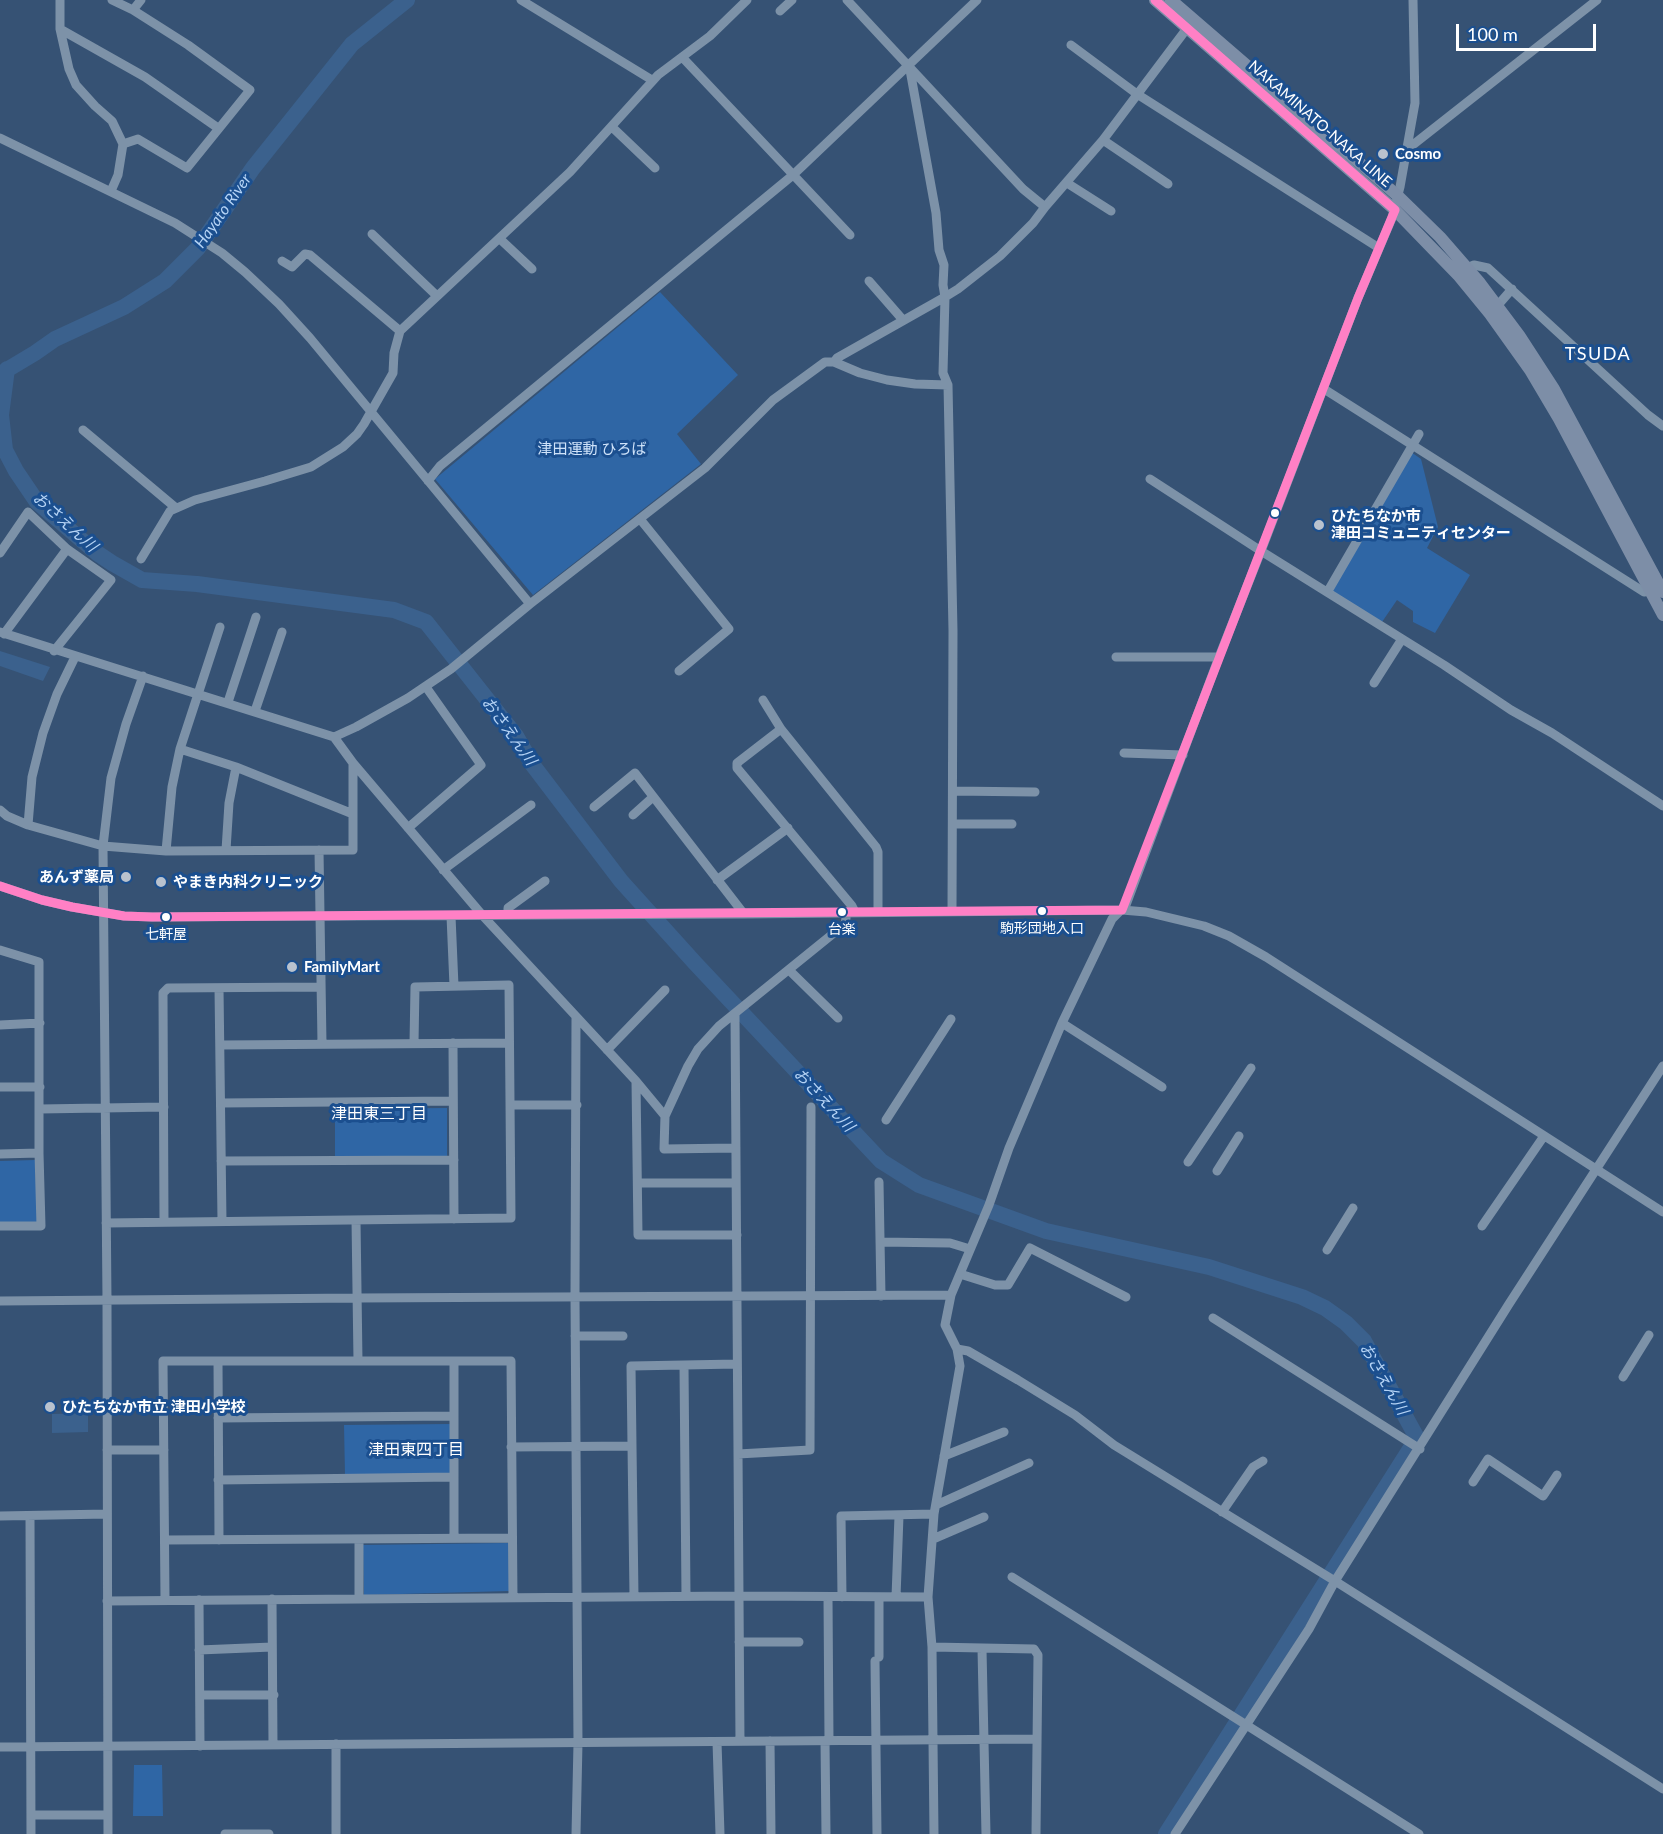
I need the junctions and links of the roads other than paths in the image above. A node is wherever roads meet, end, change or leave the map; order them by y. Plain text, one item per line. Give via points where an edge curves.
1 (60, 0) edge
2 (112, 0) edge
3 (141, 0) edge
4 (521, 0) edge
5 (747, 0) edge
6 (792, 0) edge
7 (847, 0) edge
8 (977, 0) edge
9 (1155, 0) edge
10 (1171, 0) edge
11 (1413, 0) edge
12 (1597, 0) edge
13 (133, 10) junction
14 (780, 11) dead end
15 (1190, 23) junction
16 (60, 28) junction
17 (1071, 45) dead end
18 (681, 57) junction
19 (909, 68) junction
20 (652, 80) junction
21 (1137, 94) junction
22 (612, 127) junction
23 (218, 128) junction
24 (0, 138) edge
25 (1103, 140) junction
26 (123, 144) junction
27 (1408, 145) junction
28 (655, 168) dead end
29 (793, 175) junction
30 (1067, 183) junction
31 (1168, 184) dead end
32 (111, 191) junction
33 (1398, 196) junction
34 (1045, 207) junction
35 (1395, 210) junction
36 (1110, 211) dead end
37 (372, 234) dead end
38 (850, 235) dead end
39 (500, 239) junction
40 (1379, 248) junction
41 (282, 261) dead end
42 (1467, 267) junction
43 (532, 269) dead end
44 (869, 281) dead end
45 (1512, 290) junction
46 (436, 295) junction
47 (945, 297) junction
48 (1498, 305) junction
49 (903, 320) junction
50 (400, 331) junction
51 (834, 362) junction
52 (948, 385) junction
53 (1324, 389) junction
54 (372, 412) junction
55 (1663, 426) edge
56 (83, 430) dead end
57 (1419, 434) dead end
58 (1412, 445) junction
59 (1150, 479) dead end
60 (428, 481) junction
61 (176, 508) junction
62 (640, 519) junction
63 (67, 549) junction
64 (1262, 551) junction
65 (0, 553) edge
66 (141, 559) dead end
67 (1328, 591) junction
68 (1657, 591) edge
69 (530, 604) junction
70 (1663, 615) edge
71 (256, 617) dead end
72 (220, 627) dead end
73 (282, 632) dead end
74 (2, 633) edge
75 (1402, 639) junction
76 (54, 651) junction
77 (75, 657) junction
78 (1116, 657) dead end
79 (1219, 657) junction
80 (678, 671) dead end
81 (143, 676) junction
82 (1374, 683) dead end
83 (426, 687) junction
84 (198, 693) junction
85 (763, 700) dead end
86 (228, 702) junction
87 (255, 711) junction
88 (781, 729) junction
89 (334, 737) junction
90 (180, 749) junction
91 (1124, 753) dead end
92 (1183, 755) junction
93 (353, 764) junction
94 (236, 767) junction
95 (953, 790) junction
96 (1035, 792) dead end
97 (653, 797) junction
98 (531, 805) dead end
99 (1663, 806) edge
100 (594, 807) dead end
101 (0, 810) edge
102 (353, 814) junction
103 (633, 815) dead end
104 (954, 824) junction
105 (1012, 824) dead end
106 (28, 825) junction
107 (408, 828) junction
108 (788, 828) junction
109 (103, 846) junction
110 (226, 850) junction
111 (319, 850) junction
112 (166, 851) junction
113 (443, 870) junction
114 (717, 880) junction
115 (545, 881) dead end
116 (0, 886) edge
117 (1122, 910) junction
118 (878, 911) junction
119 (952, 911) junction
120 (851, 912) junction
121 (102, 913) junction
122 (744, 914) junction
123 (508, 915) junction
124 (320, 916) junction
125 (451, 916) junction
126 (483, 916) junction
127 (0, 950) edge
128 (789, 970) junction
129 (454, 986) junction
130 (321, 987) junction
131 (219, 988) junction
132 (665, 990) dead end
133 (735, 1014) junction
134 (576, 1017) junction
135 (838, 1018) dead end
136 (951, 1019) dead end
137 (40, 1023) junction
138 (1062, 1023) junction
139 (0, 1025) edge
140 (414, 1043) junction
141 (453, 1043) junction
142 (509, 1043) junction
143 (322, 1044) junction
144 (220, 1045) junction
145 (607, 1050) junction
146 (1663, 1066) edge
147 (1251, 1068) dead end
148 (636, 1081) junction
149 (40, 1087) junction
150 (1162, 1087) dead end
151 (0, 1088) edge
152 (453, 1101) junction
153 (220, 1103) junction
154 (510, 1105) junction
155 (577, 1105) junction
156 (164, 1107) junction
157 (811, 1107) dead end
158 (105, 1108) junction
159 (40, 1109) junction
160 (665, 1116) junction
161 (886, 1120) dead end
162 (1239, 1136) dead end
163 (1544, 1136) junction
164 (736, 1148) junction
165 (39, 1153) junction
166 (0, 1154) edge
167 (454, 1160) junction
168 (221, 1161) junction
169 (1188, 1162) dead end
170 (1597, 1170) junction
171 (1217, 1171) dead end
172 (879, 1182) dead end
173 (638, 1183) junction
174 (736, 1183) junction
175 (1353, 1208) dead end
176 (1663, 1212) edge
177 (454, 1219) junction
178 (356, 1220) junction
179 (222, 1221) junction
180 (164, 1222) junction
181 (106, 1223) junction
182 (0, 1226) edge
183 (1482, 1226) dead end
184 (736, 1235) junction
185 (880, 1242) junction
186 (970, 1249) junction
187 (1327, 1250) dead end
188 (960, 1274) junction
189 (951, 1295) junction
190 (737, 1296) junction
191 (811, 1296) junction
192 (881, 1296) junction
193 (574, 1297) junction
194 (1126, 1297) dead end
195 (357, 1298) junction
196 (107, 1300) junction
197 (0, 1301) edge
198 (1213, 1318) dead end
199 (1649, 1335) dead end
200 (575, 1336) junction
201 (623, 1336) dead end
202 (957, 1349) junction
203 (218, 1361) junction
204 (358, 1361) junction
205 (454, 1361) junction
206 (737, 1364) junction
207 (684, 1365) junction
208 (1623, 1377) dead end
209 (454, 1416) junction
210 (218, 1418) junction
211 (1004, 1432) dead end
212 (577, 1446) junction
213 (632, 1446) junction
214 (511, 1447) junction
215 (1420, 1449) junction
216 (107, 1450) junction
217 (164, 1450) junction
218 (738, 1454) junction
219 (944, 1456) junction
220 (1263, 1461) dead end
221 (1029, 1463) dead end
222 (1557, 1475) dead end
223 (454, 1477) junction
224 (218, 1480) junction
225 (1473, 1482) dead end
226 (935, 1510) junction
227 (1222, 1512) junction
228 (107, 1514) junction
229 (899, 1515) junction
230 (0, 1516) edge
231 (30, 1516) junction
232 (984, 1517) dead end
233 (454, 1538) junction
234 (512, 1538) junction
235 (359, 1539) junction
236 (933, 1539) junction
237 (165, 1540) junction
238 (219, 1540) junction
239 (1012, 1577) dead end
240 (1335, 1581) junction
241 (686, 1596) junction
242 (739, 1596) junction
243 (578, 1597) junction
244 (634, 1597) junction
245 (828, 1597) junction
246 (842, 1597) junction
247 (879, 1597) junction
248 (896, 1597) junction
249 (928, 1597) junction
250 (513, 1598) junction
251 (272, 1599) junction
252 (359, 1599) junction
253 (107, 1600) junction
254 (165, 1600) junction
255 (199, 1600) junction
256 (739, 1642) junction
257 (799, 1642) dead end
258 (272, 1647) junction
259 (932, 1647) junction
260 (982, 1649) junction
261 (199, 1650) junction
262 (200, 1695) junction
263 (274, 1695) junction
264 (1246, 1724) junction
265 (1036, 1739) junction
266 (875, 1740) junction
267 (933, 1740) junction
268 (985, 1740) junction
269 (740, 1741) junction
270 (770, 1741) junction
271 (827, 1741) junction
272 (717, 1742) junction
273 (578, 1743) junction
274 (336, 1744) junction
275 (273, 1745) junction
276 (108, 1746) junction
277 (200, 1746) junction
278 (0, 1747) edge
279 (30, 1747) junction
280 (1663, 1789) edge
281 (31, 1815) junction
282 (108, 1815) junction
283 (31, 1834) edge
284 (108, 1834) edge
285 (225, 1834) edge
286 (269, 1834) edge
287 (336, 1834) edge
288 (576, 1834) edge
289 (720, 1834) edge
290 (771, 1834) edge
291 (826, 1834) edge
292 (877, 1834) edge
293 (934, 1834) edge
294 (986, 1834) edge
295 (1036, 1834) edge
296 (1176, 1834) edge
297 (1419, 1834) edge

1 - 16 street
2 - 13 street
3 - 13 street
4 - 20 street
5 - 18 street via 710,36
6 - 14 street
7 - 19 street
8 - 19 street
9 - 15 main road, NAKAMINATO-NAKA LINE
10 - 15 main road, NAKAMINATO-NAKA LINE
11 - 27 street via 1415,103
12 - 27 street
13 - 23 street via 250,90
15 - 21 street
15 - 33 main road, NAKAMINATO-NAKA LINE
15 - 35 main road, NAKAMINATO-NAKA LINE
16 - 23 street via 145,77
16 - 26 street via 76,85 112,121
17 - 21 street
18 - 20 street
18 - 29 street
19 - 29 street
19 - 34 street via 1023,189
19 - 47 street via 936,213
20 - 22 street
21 - 25 street
21 - 40 street
22 - 28 street
22 - 39 street
23 - 26 street via 187,168 138,139
24 - 32 street
25 - 30 street
25 - 31 street
26 - 32 street
27 - 33 street
29 - 38 street
29 - 60 street via 440,466
30 - 34 street
30 - 36 street
32 - 54 street via 175,223 245,272 279,304
33 - 35 street
33 - 42 main road, NAKAMINATO-NAKA LINE
34 - 47 street via 1000,256
35 - 40 street
35 - 68 main road, NAKAMINATO-NAKA LINE via 1458,275 1530,370
37 - 46 street
39 - 43 street
39 - 46 street
40 - 53 street
41 - 50 street via 292,267 305,254 310,255
42 - 45 street via 1488,268
42 - 48 main road, NAKAMINATO-NAKA LINE
44 - 49 street
45 - 48 street
45 - 55 street
46 - 50 street
47 - 49 street
47 - 52 street via 943,373
48 - 68 main road, NAKAMINATO-NAKA LINE via 1554,389
49 - 51 street
50 - 54 street via 393,373
51 - 52 street via 887,380
51 - 62 street via 825,362 786,389 705,468
52 - 95 street
53 - 58 street
53 - 64 street
54 - 60 street
54 - 61 street via 343,447 311,467
56 - 61 street
57 - 58 street
58 - 67 street
58 - 68 street via 1644,592
59 - 64 street
60 - 69 street
61 - 66 street via 170,511
62 - 69 street
62 - 80 street via 729,629
63 - 65 street via 28,512
63 - 74 street
63 - 76 street via 111,580
64 - 67 street
64 - 79 street
67 - 75 street
68 - 70 main road, NAKAMINATO-NAKA LINE
69 - 83 street
71 - 86 street
72 - 84 street
73 - 87 street
74 - 76 street
75 - 82 street
75 - 99 street
76 - 77 street
77 - 81 street
77 - 106 street via 43,733 32,777
78 - 79 street
79 - 92 street
81 - 84 street
81 - 109 street via 111,778
83 - 89 street
83 - 107 street via 481,765
84 - 86 street
84 - 90 street
85 - 88 street
86 - 87 street
87 - 89 street
88 - 108 street via 737,763 737,768
88 - 118 street via 876,847
89 - 93 street
90 - 94 street
90 - 112 street
91 - 92 street
92 - 117 street
93 - 102 street
93 - 107 street
94 - 102 street
94 - 110 street
95 - 96 street
95 - 104 street
97 - 100 street via 635,773
97 - 103 street
97 - 114 street
98 - 113 street
101 - 106 street
102 - 111 street via 353,850
104 - 105 street
104 - 119 street
106 - 109 street
107 - 113 street
108 - 114 street
108 - 120 street via 852,906
109 - 112 street
109 - 121 street
110 - 111 street
110 - 112 street
111 - 124 street
113 - 126 street
114 - 122 street
115 - 123 street via 508,908
116 - 121 street
117 - 119 street
117 - 138 street via 1112,919
117 - 163 street via 1170,917 1229,936
118 - 119 street
118 - 120 street
120 - 122 street
120 - 128 street via 845,924
121 - 124 street via 152,917
121 - 158 street
122 - 123 street
123 - 126 street
124 - 125 street
124 - 130 street
125 - 126 street
125 - 129 street
126 - 134 street
127 - 137 street via 39,962
128 - 133 street
128 - 135 street
129 - 140 street via 415,987
129 - 142 street via 509,985
130 - 131 street
130 - 143 street
131 - 144 street
131 - 156 street via 168,988 163,993
132 - 145 street
133 - 160 street via 698,1050
133 - 164 street
134 - 145 street
134 - 155 street
136 - 161 street
137 - 139 street
137 - 149 street
138 - 150 street
138 - 186 street
140 - 141 street
140 - 143 street
141 - 142 street
141 - 152 street
142 - 154 street
143 - 144 street
144 - 153 street
145 - 148 street
146 - 170 street
147 - 169 street
148 - 160 street
148 - 173 street
149 - 151 street
149 - 159 street
152 - 153 street
152 - 167 street
153 - 168 street
154 - 155 street
154 - 177 street via 511,1218
155 - 193 street
156 - 158 street
156 - 180 street
157 - 191 street
158 - 159 street
158 - 181 street
159 - 165 street
160 - 164 street via 664,1149
162 - 171 street
163 - 170 street
163 - 183 street
164 - 174 street
165 - 166 street
165 - 182 street via 41,1226
167 - 168 street
167 - 177 street
168 - 179 street
170 - 176 street
170 - 215 street
172 - 185 street
173 - 174 street
173 - 184 street via 638,1235
174 - 184 street
175 - 187 street
177 - 178 street
178 - 179 street
178 - 195 street
179 - 180 street
180 - 181 street
181 - 196 street
184 - 190 street
185 - 186 street via 950,1243
185 - 192 street
186 - 188 street
188 - 189 street
188 - 194 street via 1008,1285 1030,1248
189 - 192 street
189 - 202 street via 945,1325
190 - 191 street
190 - 193 street
190 - 206 street
191 - 192 street
191 - 218 street via 810,1450
193 - 195 street
193 - 200 street
195 - 196 street
195 - 204 street
196 - 197 street
196 - 216 street
198 - 215 street
199 - 208 street
200 - 201 street
200 - 212 street
202 - 219 street via 960,1366
202 - 227 street via 968,1350 1075,1415 1113,1445
203 - 204 street
203 - 210 street
203 - 217 street via 164,1361
204 - 205 street
205 - 209 street
205 - 214 street via 511,1361
206 - 207 street
206 - 218 street
207 - 213 street via 631,1366
207 - 241 street
209 - 210 street
209 - 223 street
210 - 224 street
211 - 219 street
212 - 213 street
212 - 214 street
212 - 243 street
213 - 244 street
214 - 234 street
215 - 240 street
216 - 217 street
216 - 228 street
217 - 237 street
218 - 242 street
219 - 226 street
220 - 227 street via 1253,1467
221 - 226 street
222 - 225 street via 1543,1496 1488,1459
223 - 224 street
223 - 233 street
224 - 238 street
226 - 229 street
226 - 236 street
227 - 240 street
228 - 231 street
228 - 253 street
229 - 246 street via 841,1516
229 - 248 street
230 - 231 street
231 - 279 street
232 - 236 street
233 - 234 street
233 - 235 street
234 - 250 street
235 - 238 street
235 - 252 street
236 - 249 street
237 - 238 street
237 - 254 street
239 - 264 street
240 - 264 street via 1310,1629
240 - 280 street
241 - 242 street
241 - 244 street
242 - 245 street
242 - 256 street
243 - 244 street
243 - 250 street
243 - 273 street
245 - 246 street
245 - 271 street
246 - 247 street
247 - 248 street
247 - 266 street
248 - 249 street
249 - 259 street
250 - 252 street
251 - 252 street
251 - 255 street
251 - 258 street
253 - 254 street
253 - 276 street
254 - 255 street
255 - 261 street
256 - 257 street
256 - 269 street
258 - 261 street
258 - 263 street
259 - 260 street
259 - 267 street
260 - 265 street via 1034,1649 1038,1655
260 - 268 street
261 - 262 street
262 - 263 street
262 - 277 street
263 - 275 street
264 - 296 street
264 - 297 street
265 - 268 street
265 - 295 street
266 - 267 street
266 - 271 street
266 - 292 street
267 - 268 street
267 - 293 street
268 - 294 street
269 - 270 street
269 - 272 street
270 - 271 street
270 - 290 street
271 - 291 street
272 - 273 street
272 - 289 street
273 - 274 street
273 - 288 street
274 - 275 street
274 - 287 street
275 - 277 street
276 - 277 street
276 - 279 street
276 - 282 street
278 - 279 street
279 - 281 street
281 - 282 street
281 - 283 street
282 - 284 street
285 - 286 street

